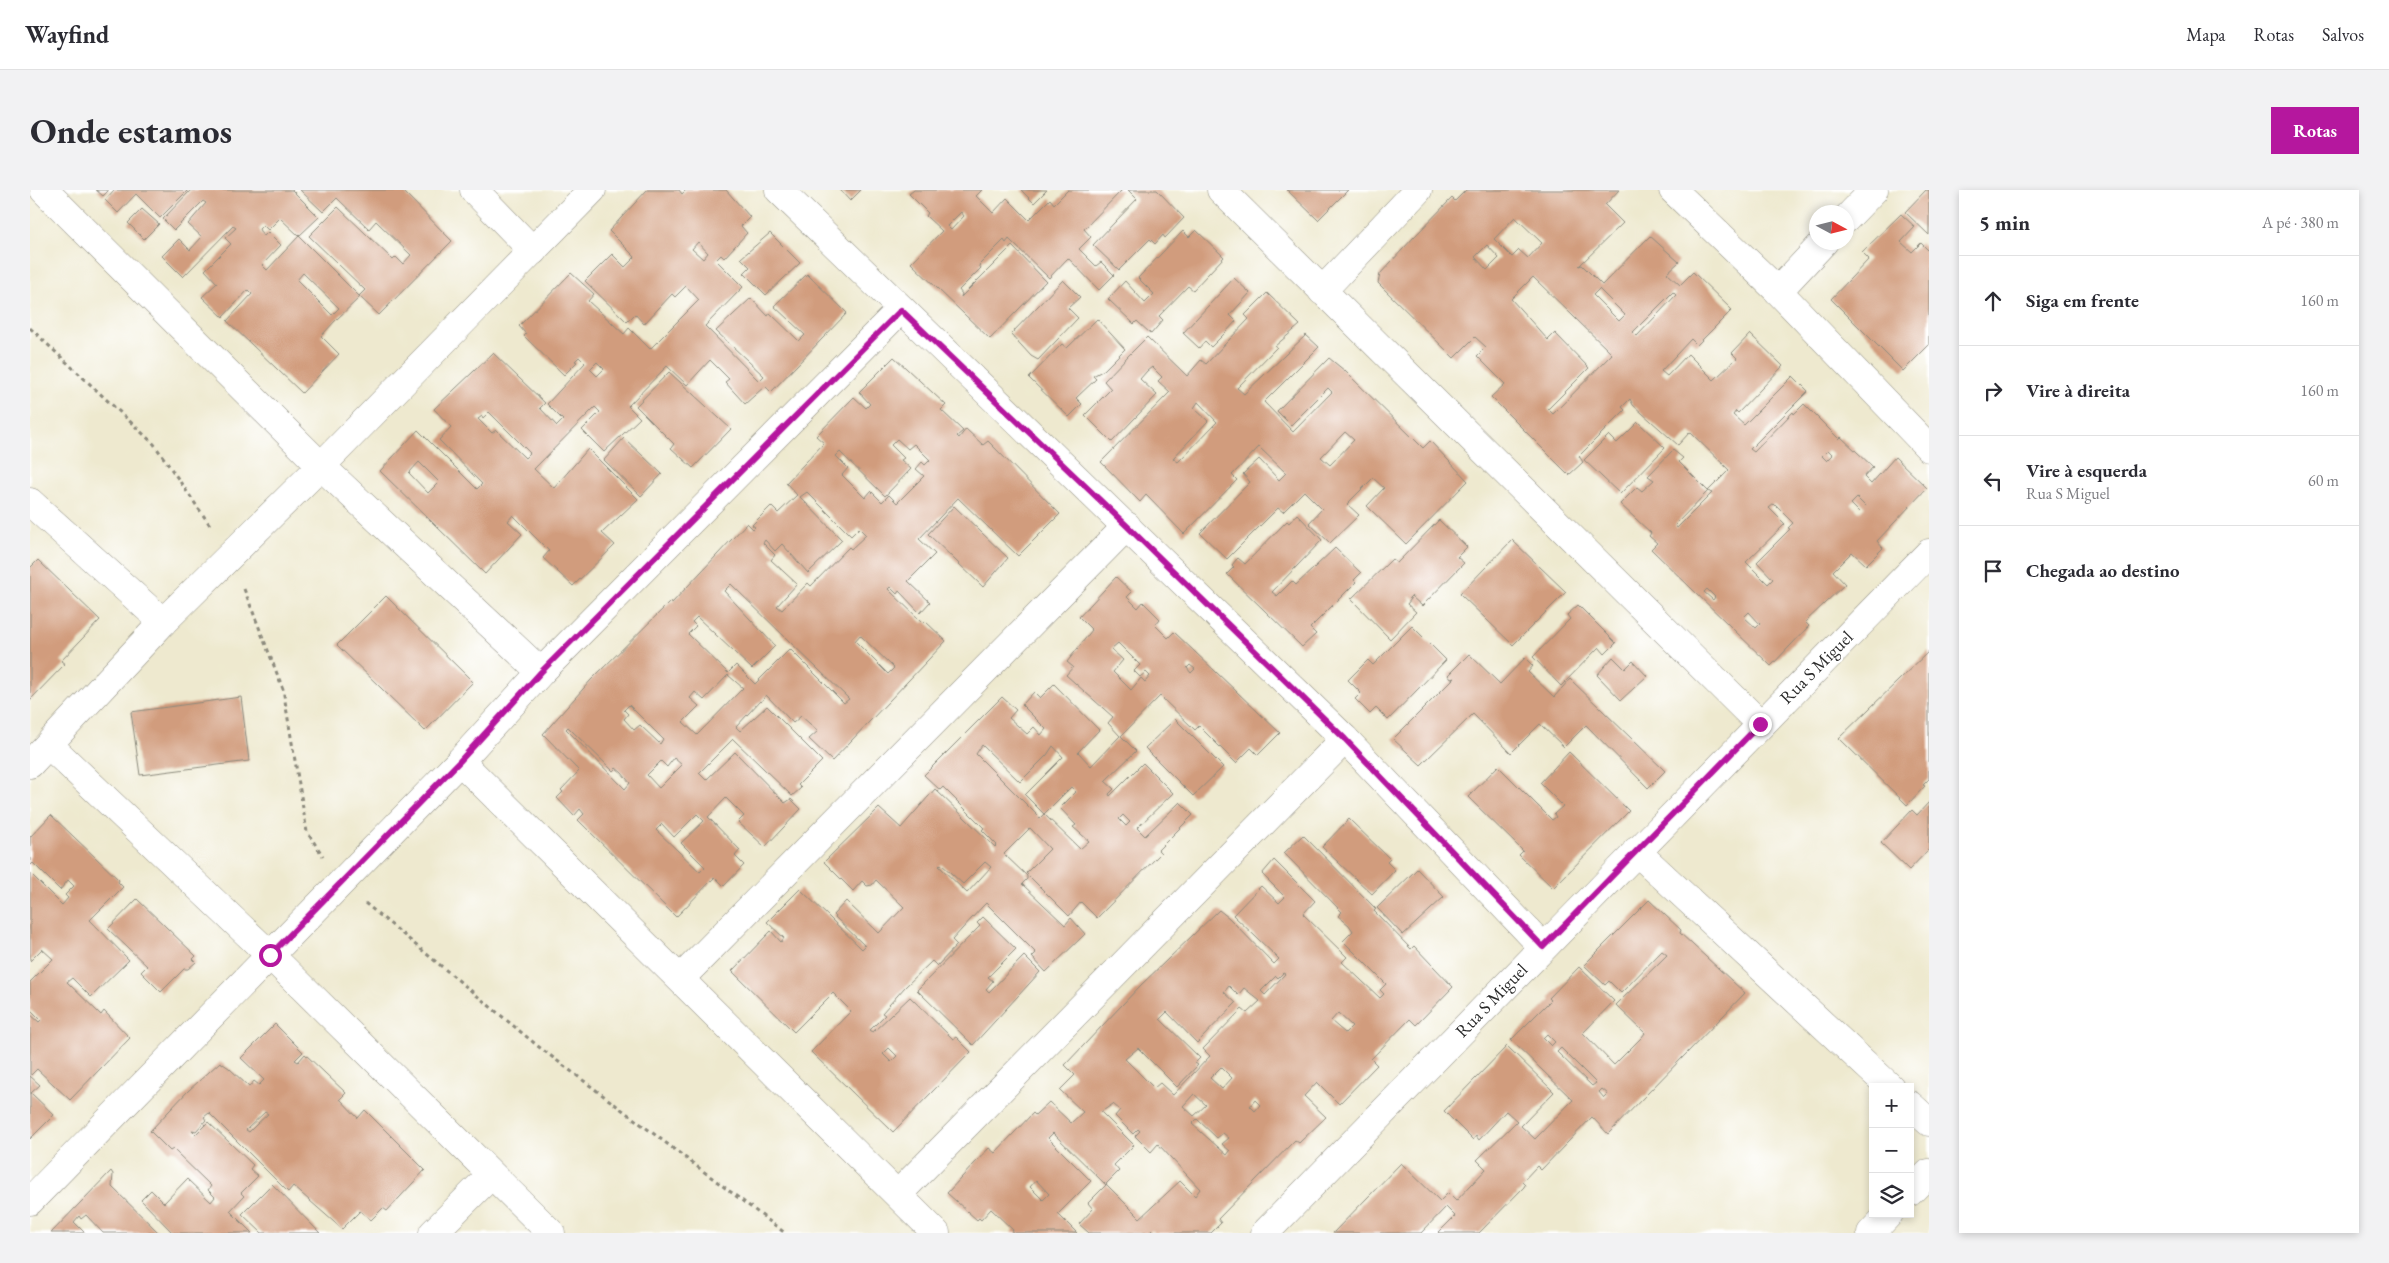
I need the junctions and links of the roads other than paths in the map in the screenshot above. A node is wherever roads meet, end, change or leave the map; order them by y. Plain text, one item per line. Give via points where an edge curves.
1 (44, 190) edge
2 (474, 190) edge
3 (592, 190) edge
4 (779, 190) edge
5 (1220, 190) edge
6 (1418, 190) edge
7 (1673, 190) edge
8 (1874, 190) edge
9 (1854, 211) edge
10 (1816, 250) edge
11 (533, 251) junction
12 (1322, 291) junction
13 (1778, 291) junction
14 (901, 310) junction
15 (1929, 448) edge
16 (321, 466) junction
17 (30, 502) edge
18 (1127, 526) junction
19 (1929, 553) edge
20 (163, 622) junction
21 (541, 672) junction
22 (1760, 724) junction
23 (1345, 739) junction
24 (39, 755) edge
25 (460, 761) junction
26 (1636, 851) junction
27 (1543, 947) junction
28 (270, 955) junction
29 (680, 978) junction
30 (1886, 1083) edge
31 (1914, 1109) edge
32 (1929, 1122) edge
33 (1929, 1173) edge
34 (491, 1175) junction
35 (1914, 1188) edge
36 (898, 1194) junction
37 (30, 1201) edge
38 (1885, 1218) edge
39 (433, 1233) edge
40 (551, 1233) edge
41 (936, 1233) edge
42 (1264, 1233) edge
43 (1871, 1233) edge

1 - 16 street
2 - 11 street
3 - 11 street
4 - 14 street
5 - 12 street
6 - 12 street
7 - 13 street
8 - 9 street
10 - 13 street
11 - 16 street
12 - 22 street
13 - 15 street
14 - 18 street
14 - 21 street
16 - 20 street
16 - 21 street
17 - 20 street
18 - 23 street
18 - 29 street
19 - 22 street, Rua S Miguel
20 - 24 street
21 - 25 street
22 - 26 street, Rua S Miguel
23 - 27 street
23 - 36 street
24 - 28 street
25 - 28 street
25 - 29 street
26 - 27 street, Rua S Miguel
26 - 30 street
27 - 42 street, Rua S Miguel
28 - 34 street
28 - 37 street
29 - 36 street
31 - 32 street
33 - 35 street
34 - 39 street
34 - 40 street
36 - 41 street
38 - 43 street

